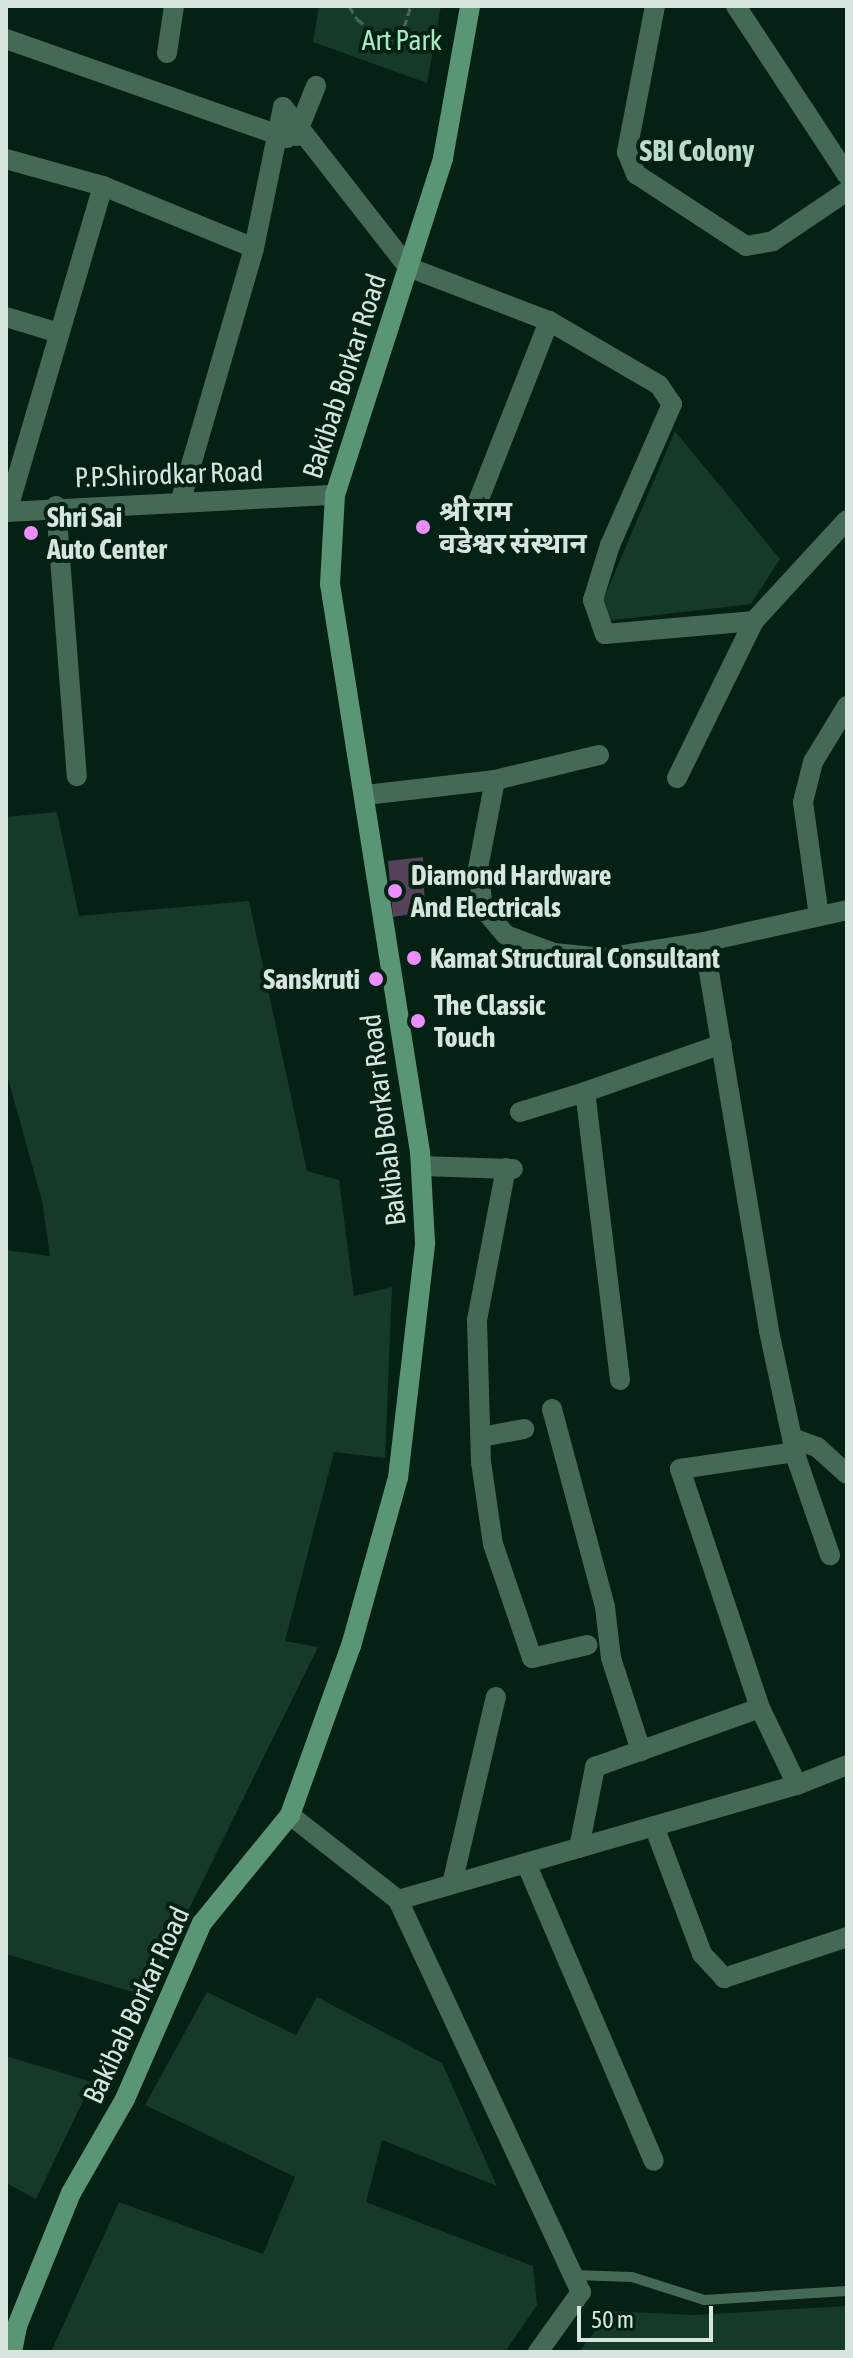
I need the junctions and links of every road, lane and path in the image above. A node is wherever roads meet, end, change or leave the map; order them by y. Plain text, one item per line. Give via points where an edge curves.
1 (174, 6) edge
2 (349, 6) edge
3 (411, 6) edge
4 (470, 6) edge
5 (655, 6) edge
6 (736, 6) edge
7 (6, 39) edge
8 (167, 53) dead end
9 (316, 86) dead end
10 (283, 107) junction
11 (295, 140) junction
12 (6, 159) edge
13 (847, 175) edge
14 (103, 186) junction
15 (847, 191) edge
16 (254, 248) junction
17 (408, 267) junction
18 (6, 317) edge
19 (549, 321) junction
20 (59, 333) junction
21 (335, 495) junction
22 (180, 503) junction
23 (477, 504) dead end
24 (56, 506) junction
25 (6, 512) edge
26 (847, 520) edge
27 (754, 621) junction
28 (847, 706) edge
29 (599, 755) dead end
30 (77, 776) dead end
31 (677, 778) dead end
32 (495, 780) junction
33 (366, 795) junction
34 (847, 910) edge
35 (819, 916) junction
36 (704, 942) junction
37 (722, 1044) junction
38 (585, 1092) junction
39 (520, 1112) dead end
40 (421, 1166) junction
41 (620, 1380) dead end
42 (552, 1409) dead end
43 (524, 1429) dead end
44 (481, 1437) junction
45 (793, 1445) junction
46 (847, 1474) edge
47 (830, 1555) dead end
48 (588, 1645) dead end
49 (496, 1697) dead end
50 (760, 1708) junction
51 (641, 1751) junction
52 (847, 1765) edge
53 (797, 1785) junction
54 (290, 1815) junction
55 (654, 1826) junction
56 (579, 1848) junction
57 (526, 1863) junction
58 (452, 1884) junction
59 (398, 1900) junction
60 (847, 1937) edge
61 (654, 2161) dead end
62 (573, 2275) junction
63 (847, 2291) edge
64 (12, 2352) edge
65 (538, 2352) edge

1 - 8 street
2 - 3 path via 388,43 404,27
4 - 17 street, Bakibab Borkar Road via 443,158
5 - 15 street via 627,152 636,174 746,246 773,241
6 - 13 street
7 - 11 street
9 - 11 street
10 - 11 street
10 - 16 street
10 - 17 street
12 - 14 street
14 - 16 street
14 - 20 street
16 - 22 street
17 - 19 street
17 - 21 street, Bakibab Borkar Road
18 - 20 street
19 - 23 street
19 - 27 street via 659,385 672,404 610,545 593,600 605,634
20 - 25 street
21 - 22 street, P.P.Shirodkar Road
21 - 33 street, Bakibab Borkar Road via 330,584
22 - 24 street, P.P.Shirodkar Road
24 - 25 street, P.P.Shirodkar Road
24 - 30 street
26 - 27 street
27 - 31 street
28 - 35 street via 813,762 803,802
29 - 32 street
32 - 33 street
32 - 36 street via 478,868 483,908 506,935 554,953 604,958
33 - 40 street, Bakibab Borkar Road
34 - 35 street
35 - 36 street
36 - 37 street
37 - 38 street
37 - 45 street
38 - 39 street
38 - 41 street
40 - 44 street via 510,1168 478,1305
40 - 54 street, Bakibab Borkar Road via 425,1243 398,1478 351,1646
42 - 51 street via 605,1607 611,1658
43 - 44 street
44 - 48 street via 493,1544 532,1658
45 - 46 street via 817,1447
45 - 47 street
45 - 50 street via 680,1469
49 - 58 street
50 - 51 street
50 - 53 street
51 - 56 street via 595,1767
52 - 53 street
53 - 55 street
54 - 59 street
54 - 64 street, Bakibab Borkar Road via 202,1923 125,2099 71,2193 17,2326
55 - 56 street
55 - 60 street via 702,1954 724,1978
56 - 57 street
57 - 58 street
57 - 61 street
58 - 59 street
59 - 62 street
62 - 63 lane via 632,2277 704,2300
62 - 65 street via 581,2292

